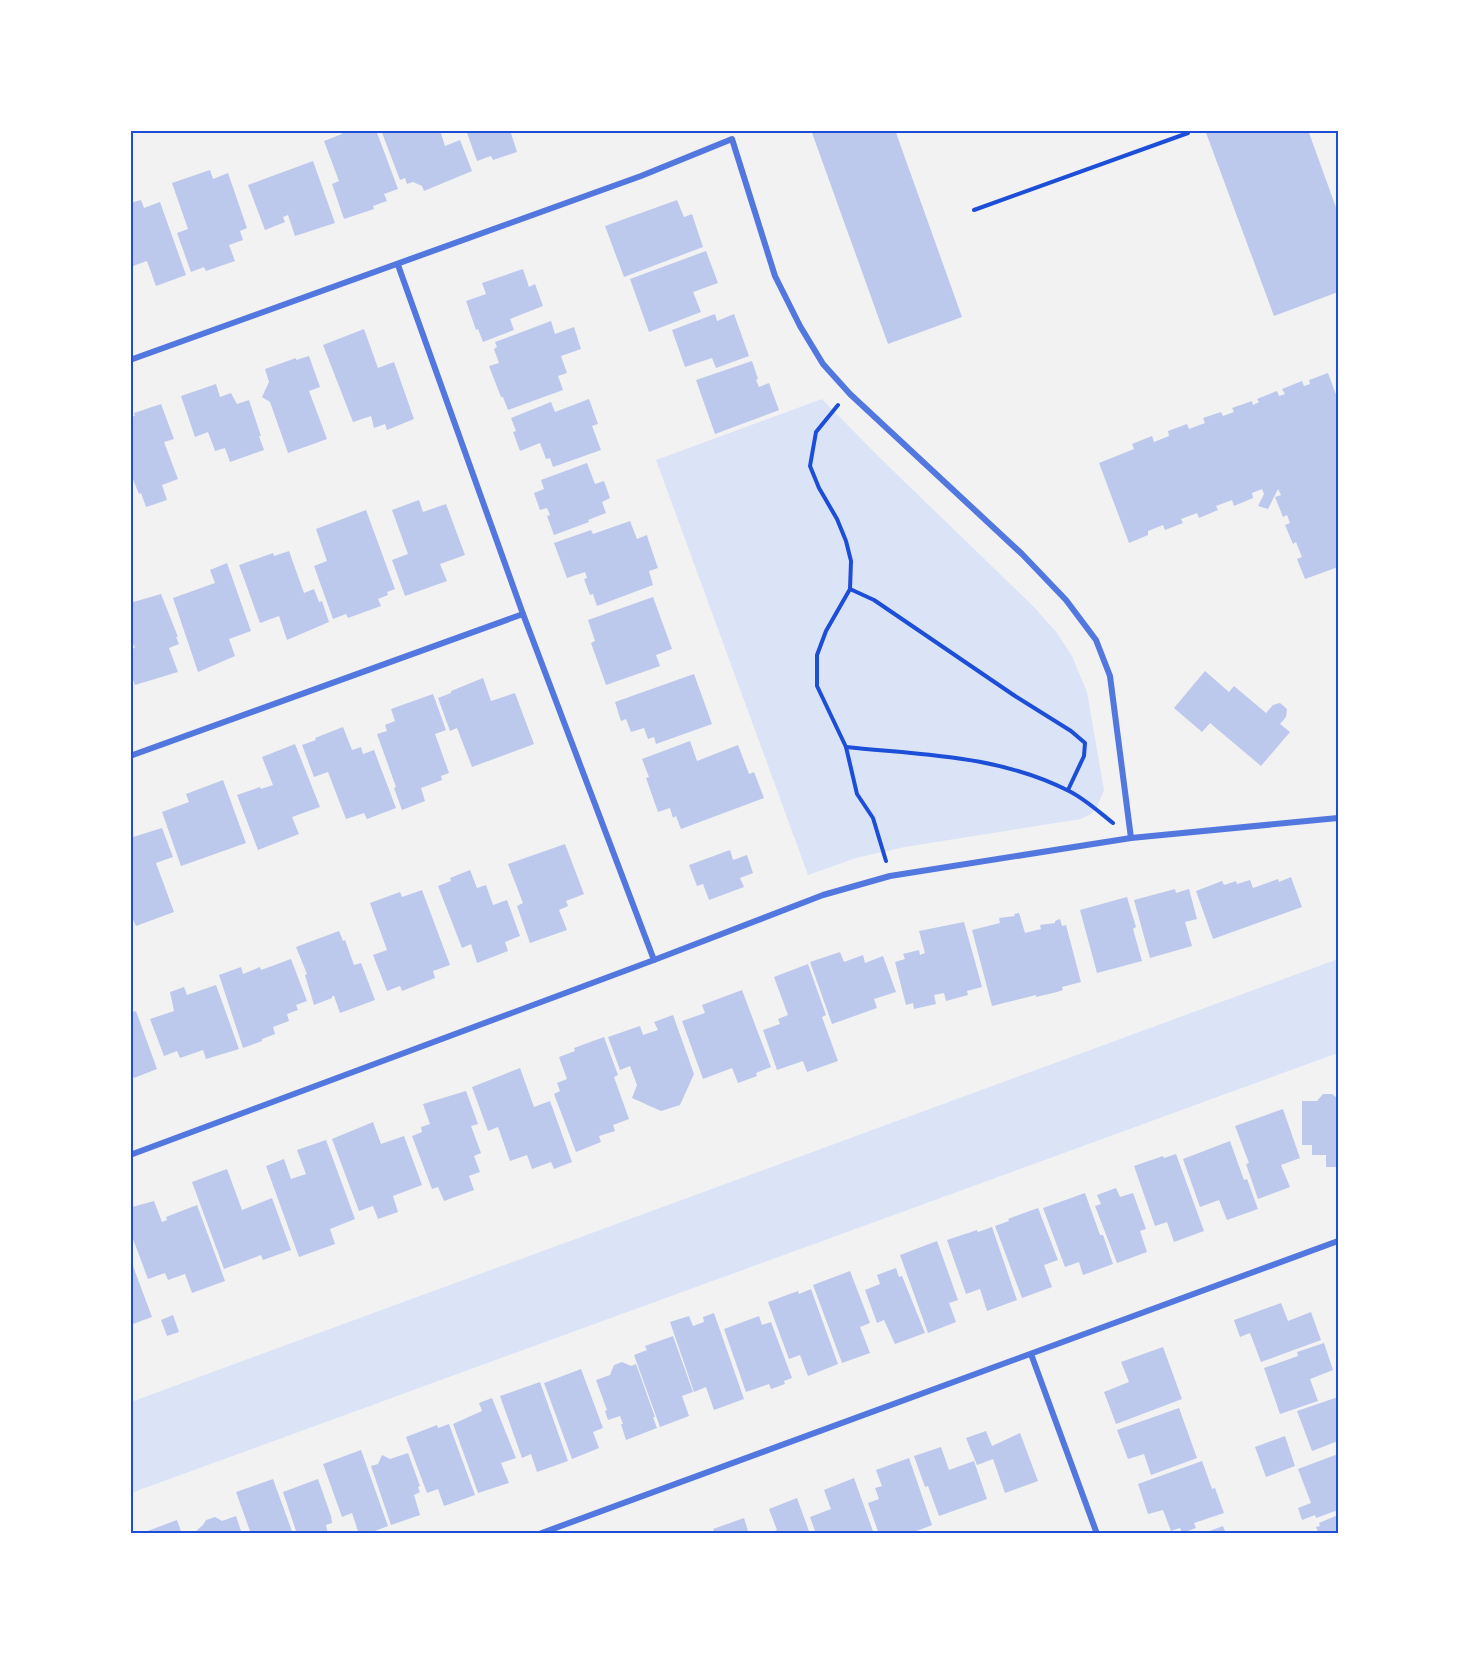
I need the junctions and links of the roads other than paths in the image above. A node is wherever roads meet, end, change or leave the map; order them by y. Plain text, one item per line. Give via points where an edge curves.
1 (398, 265) junction
2 (130, 360) edge
3 (522, 614) junction
4 (130, 756) edge
5 (1338, 818) edge
6 (1131, 838) junction
7 (654, 960) junction
8 (130, 1155) edge
9 (1338, 1241) edge
10 (1031, 1354) junction
11 (539, 1533) edge
12 (1097, 1533) edge

1 - 2 street
1 - 3 street
1 - 6 street via 732,139 775,276 823,364 850,394 1022,554 1066,600 1096,640 1110,676
3 - 4 street
3 - 7 street
5 - 6 street
6 - 7 street via 890,876 824,895
7 - 8 street
9 - 10 street
10 - 11 street
10 - 12 street

